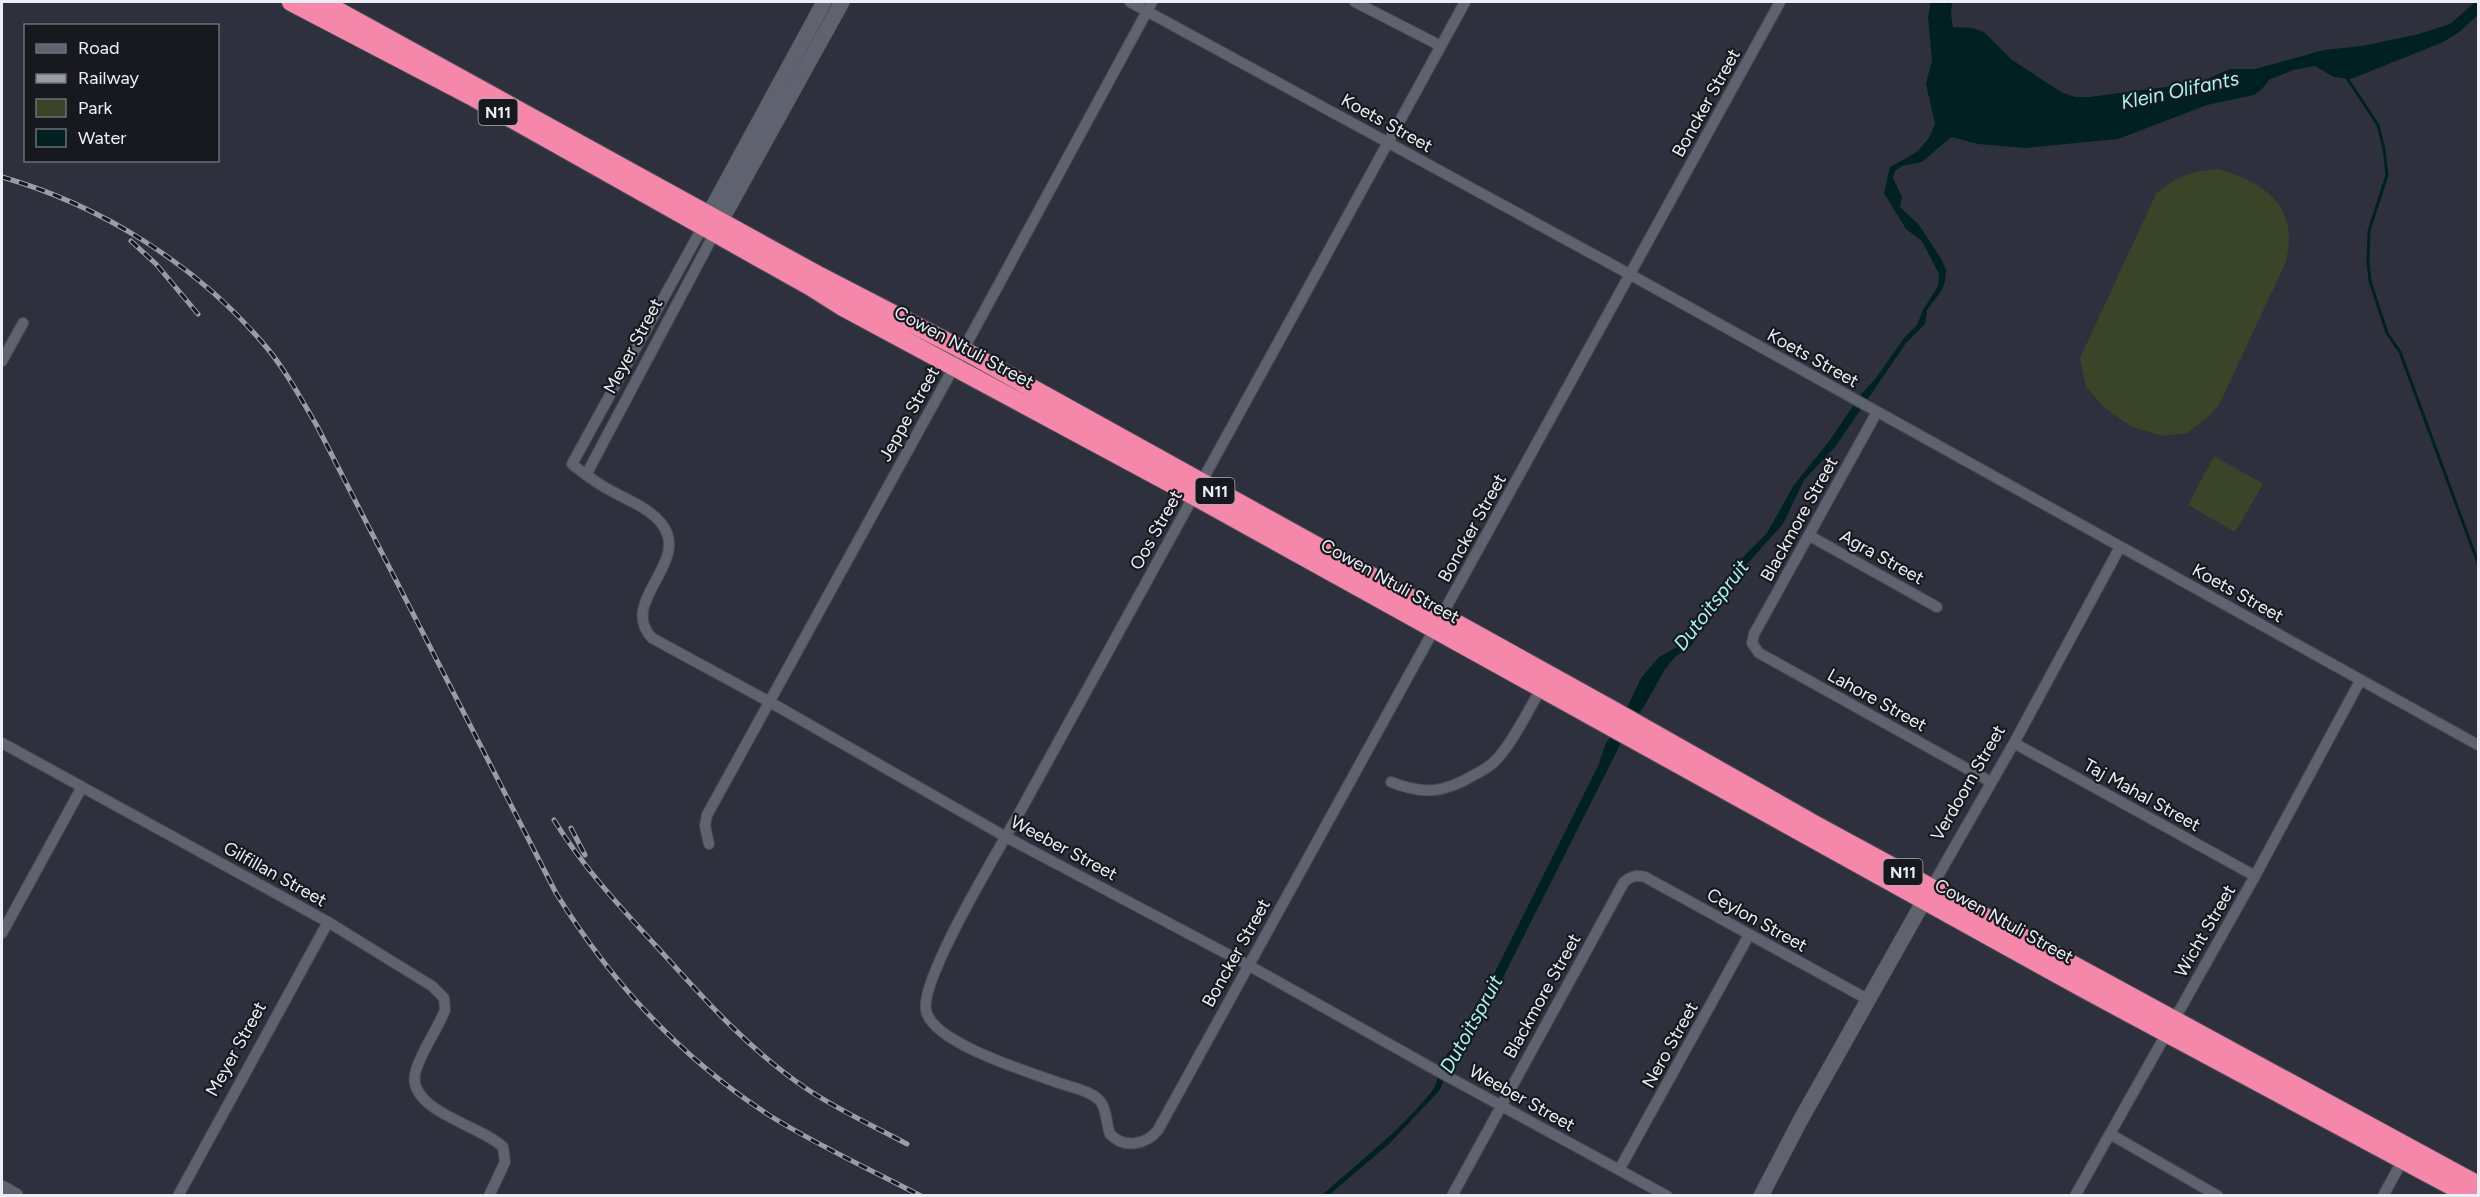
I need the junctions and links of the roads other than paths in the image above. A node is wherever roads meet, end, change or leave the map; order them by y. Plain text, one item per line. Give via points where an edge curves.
1 (291, 2) edge
2 (322, 2) edge
3 (824, 2) edge
4 (842, 2) edge
5 (1130, 2) edge
6 (1355, 2) edge
7 (1465, 2) edge
8 (1780, 2) edge
9 (1149, 6) edge
10 (1441, 46) junction
11 (1388, 142) junction
12 (711, 224) junction
13 (1631, 275) junction
14 (23, 323) dead end
15 (959, 358) junction
16 (2, 361) edge
17 (1873, 410) junction
18 (572, 464) joint
19 (586, 475) junction
20 (1198, 490) junction
21 (1810, 536) junction
22 (2120, 547) junction
23 (1937, 607) dead end
24 (1439, 622) junction
25 (1752, 643) joint
26 (2360, 681) junction
27 (1541, 689) junction
28 (768, 701) junction
29 (1610, 718) junction
30 (2014, 742) junction
31 (2, 743) edge
32 (2478, 745) edge
33 (1391, 782) dead end
34 (1991, 783) junction
35 (82, 787) junction
36 (1006, 837) junction
37 (709, 844) dead end
38 (2255, 876) junction
39 (1629, 878) joint
40 (1927, 894) junction
41 (328, 922) junction
42 (2, 933) edge
43 (1749, 935) junction
44 (1248, 965) junction
45 (1869, 1000) junction
46 (2170, 1025) junction
47 (1500, 1105) junction
48 (1155, 1133) joint
49 (2110, 1134) junction
50 (2407, 1154) junction
51 (1619, 1170) junction
52 (2478, 1185) edge
53 (2, 1188) edge
54 (16, 1196) edge
55 (178, 1196) edge
56 (489, 1196) edge
57 (1452, 1196) edge
58 (1667, 1196) edge
59 (1761, 1196) edge
60 (2075, 1196) edge
61 (2218, 1196) edge
62 (2383, 1196) edge
63 (2470, 1196) edge

1 - 12 highway, Cowen Ntuli Street / N11
2 - 12 highway, Cowen Ntuli Street / N11
3 - 12 main road, Meyer Street
4 - 12 main road
5 - 9 street, Koets Street
6 - 10 street
7 - 10 street, Oos Street
8 - 13 street, Boncker Street
9 - 11 street, Koets Street
9 - 15 street, Jeppe Street
10 - 11 street, Oos Street
11 - 13 street, Koets Street
11 - 20 street, Oos Street
12 - 15 highway, Cowen Ntuli Street / N11 via 816,274
12 - 18 street, Meyer Street
12 - 19 street, Meyer Street
13 - 17 street, Koets Street
13 - 24 street, Boncker Street
14 - 16 street
15 - 20 highway, Cowen Ntuli Street / N11
15 - 28 street, Jeppe Street
17 - 21 street, Blackmore Street
17 - 22 street, Koets Street
18 - 19 street, Weeber Street
19 - 28 street, Weeber Street via 654,517 667,533 668,556 644,604 642,623 646,631 662,644
20 - 24 highway, Cowen Ntuli Street / N11
20 - 36 street, Oos Street
21 - 23 street, Agra Street
21 - 25 street, Blackmore Street
22 - 26 street, Koets Street
22 - 30 street, Verdoorn Street
24 - 27 highway, Cowen Ntuli Street / N11
24 - 29 highway, Cowen Ntuli Street / N11
24 - 44 street, Boncker Street
25 - 34 street, Lahore Street via 1759,653
26 - 32 street, Koets Street
26 - 38 street, Wicht Street
27 - 29 highway, Cowen Ntuli Street / N11
27 - 33 street via 1496,761 1486,768 1438,791
28 - 36 street, Weeber Street
28 - 37 street, Jeppe Street via 707,815
29 - 40 highway, Cowen Ntuli Street / N11
30 - 34 street, Verdoorn Street
30 - 38 street, Taj Mahal Street
31 - 35 street, Gilfillan Street
34 - 40 street, Verdoorn Street
35 - 41 street, Gilfillan Street
35 - 42 street
36 - 44 street, Weeber Street
36 - 48 street, Oos Street via 930,981 926,1010 930,1021 962,1044 1095,1098 1103,1105 1108,1130 1116,1140 1134,1144
38 - 46 street, Wicht Street
39 - 43 street, Ceylon Street via 1645,877
39 - 47 street, Blackmore Street
40 - 45 main road, Verdoorn Street
40 - 46 highway, Cowen Ntuli Street / N11
41 - 55 street, Meyer Street
41 - 56 street, Gilfillan Street via 418,976 444,998 445,1010 417,1066 415,1084 423,1099 494,1138 503,1147 506,1162
43 - 45 street, Ceylon Street
43 - 51 street, Nero Street
44 - 47 street, Weeber Street
44 - 48 street, Boncker Street
45 - 59 main road, Verdoorn Street
46 - 49 street, Wicht Street
46 - 50 highway, Cowen Ntuli Street / N11
47 - 51 street, Weeber Street
47 - 57 street, Blackmore Street
49 - 60 street, Wicht Street
49 - 61 street
50 - 52 highway, Cowen Ntuli Street / N11
50 - 62 street
50 - 63 highway, Cowen Ntuli Street / N11
51 - 58 street, Weeber Street
53 - 54 main road

